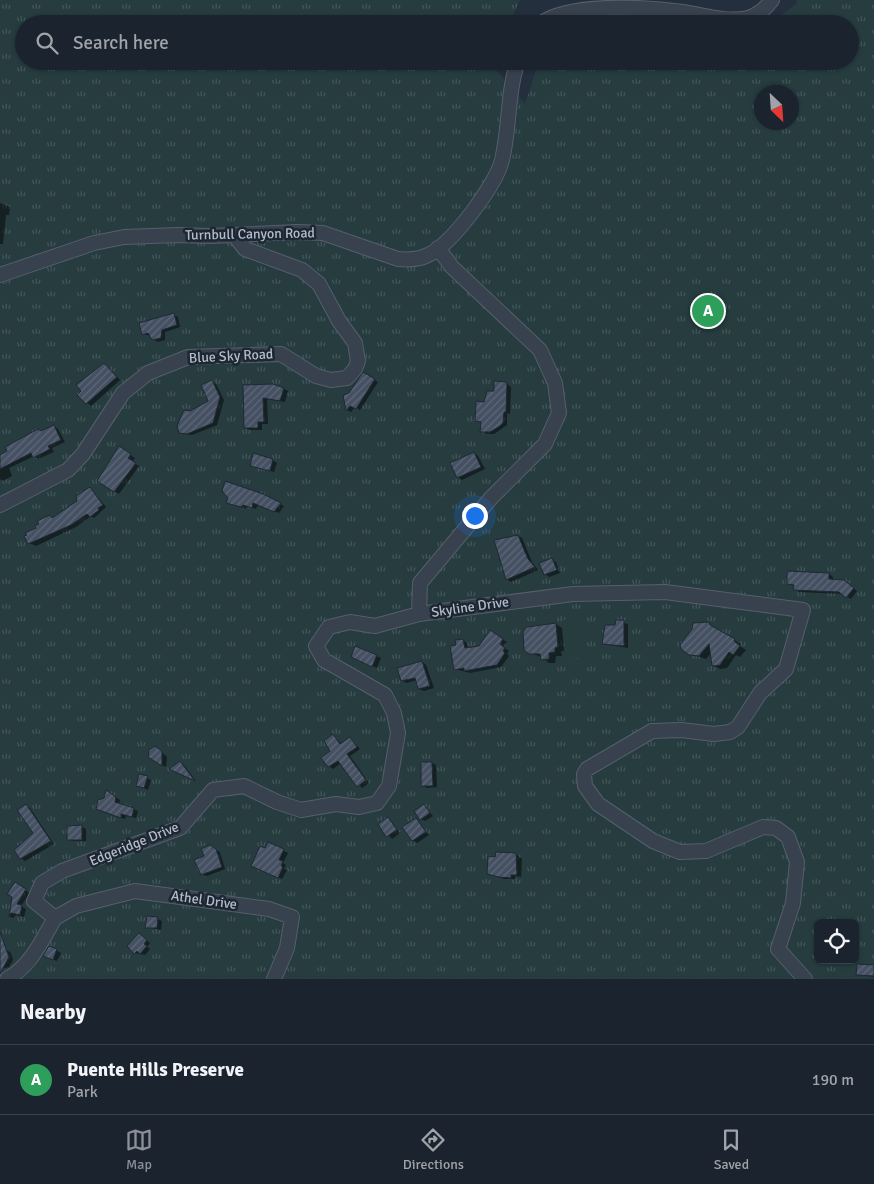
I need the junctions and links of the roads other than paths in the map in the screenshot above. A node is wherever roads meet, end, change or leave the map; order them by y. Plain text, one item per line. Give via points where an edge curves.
1 (772, 0) edge
2 (556, 15) edge
3 (708, 15) edge
4 (756, 15) edge
5 (516, 70) edge
6 (234, 235) junction
7 (438, 248) junction
8 (0, 275) edge
9 (0, 505) edge
10 (419, 614) junction
11 (55, 918) junction
12 (8, 979) edge
13 (274, 979) edge
14 (805, 979) edge

1 - 4 street
2 - 3 street via 594,9 668,10
5 - 7 street, Turnbull Canyon Road via 499,169 478,205
6 - 7 street, Turnbull Canyon Road via 323,233 383,255 409,260 428,255
6 - 8 street, Turnbull Canyon Road via 124,238 94,243
6 - 9 street, Blue Sky Road via 245,249 302,270 319,284 339,322 355,343 358,360 355,369 347,378 330,380 316,376 281,354 188,357 148,373 123,393 83,454 68,470
7 - 10 street, Skyline Drive via 452,267 540,350 554,383 559,413 544,444 491,498 420,583
10 - 11 street, Edgeridge Drive via 375,626 350,622 329,628 316,646 324,660 385,695 394,713 398,733 389,786 377,803 359,807 336,804 301,810 244,786 213,790 180,828 62,872 42,883 34,901
10 - 14 street, Skyline Drive via 573,594 665,592 803,610 786,669 760,693 738,727 730,732 714,734 652,731 587,769 584,774 585,786 598,804 653,840 680,852 706,850 763,827 776,828 788,837 797,862 793,903 778,949
11 - 12 street via 35,954 18,974
11 - 13 street, Athel Drive via 76,906 136,891 269,909 292,918 288,948

